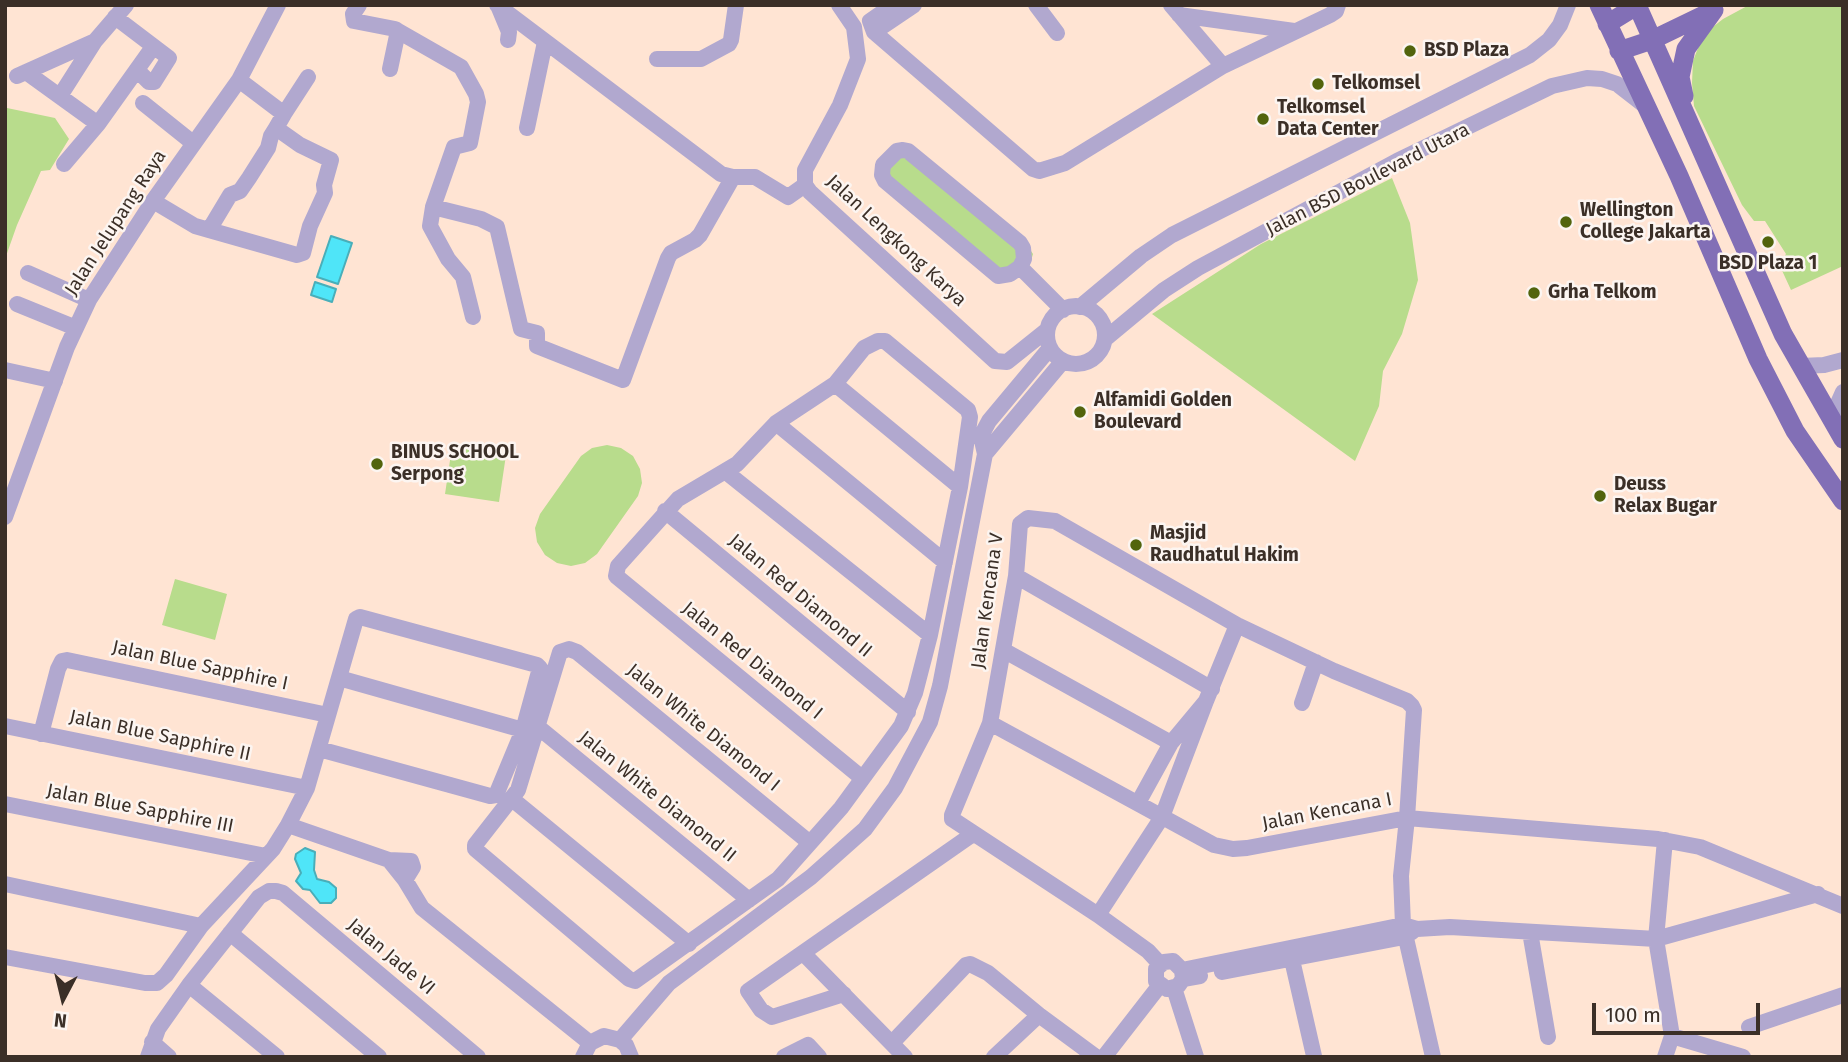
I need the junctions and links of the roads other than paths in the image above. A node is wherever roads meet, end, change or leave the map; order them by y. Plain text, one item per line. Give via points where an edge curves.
1 (278, 5) edge
2 (359, 5) edge
3 (736, 5) edge
4 (839, 5) edge
5 (893, 5) edge
6 (914, 5) edge
7 (1036, 5) edge
8 (1338, 5) edge
9 (1568, 5) edge
10 (1599, 5) edge
11 (1638, 5) edge
12 (498, 6) edge
13 (1719, 8) edge
14 (1175, 10) edge
15 (120, 11) edge
16 (1607, 24) junction
17 (872, 26) junction
18 (398, 31) junction
19 (1294, 31) junction
20 (1057, 33) dead end
21 (508, 40) dead end
22 (1653, 40) junction
23 (95, 41) junction
24 (545, 42) junction
25 (1619, 51) junction
26 (657, 59) dead end
27 (1223, 66) junction
28 (390, 69) dead end
29 (308, 77) dead end
30 (239, 80) junction
31 (60, 96) junction
32 (143, 103) dead end
33 (1645, 107) junction
34 (280, 121) junction
35 (98, 124) junction
36 (527, 128) dead end
37 (1690, 128) junction
38 (193, 144) junction
39 (64, 164) dead end
40 (733, 177) junction
41 (805, 185) junction
42 (153, 201) junction
43 (433, 207) junction
44 (209, 230) junction
45 (1020, 267) junction
46 (28, 273) dead end
47 (89, 300) junction
48 (17, 304) dead end
49 (1080, 307) junction
50 (1063, 310) junction
51 (473, 317) dead end
52 (76, 328) junction
53 (1047, 330) junction
54 (1105, 339) junction
55 (1050, 348) junction
56 (1843, 360) edge
57 (1063, 361) junction
58 (1801, 366) junction
59 (5, 370) edge
60 (55, 381) junction
61 (835, 384) junction
62 (1843, 392) edge
63 (1010, 396) junction
64 (1023, 408) junction
65 (1831, 419) junction
66 (776, 422) junction
67 (1843, 439) edge
68 (985, 454) junction
69 (726, 472) junction
70 (960, 487) junction
71 (1843, 501) edge
72 (665, 511) junction
73 (5, 517) edge
74 (945, 562) junction
75 (1016, 576) junction
76 (1237, 625) junction
77 (930, 635) junction
78 (1003, 650) junction
79 (1316, 662) junction
80 (339, 678) junction
81 (1209, 695) junction
82 (1301, 703) dead end
83 (908, 712) junction
84 (328, 715) junction
85 (990, 723) junction
86 (5, 726) edge
87 (531, 729) junction
88 (41, 734) junction
89 (1171, 743) junction
90 (319, 749) junction
91 (862, 778) junction
92 (307, 788) junction
93 (512, 799) junction
94 (1138, 803) junction
95 (5, 804) edge
96 (837, 813) junction
97 (1162, 817) junction
98 (1407, 818) junction
99 (288, 825) junction
100 (860, 833) junction
101 (973, 834) junction
102 (1665, 840) junction
103 (810, 843) junction
104 (266, 856) junction
105 (5, 884) edge
106 (1818, 894) junction
107 (750, 900) junction
108 (1843, 906) edge
109 (1098, 915) junction
110 (201, 926) junction
111 (1408, 930) junction
112 (1530, 932) junction
113 (230, 933) junction
114 (1656, 939) junction
115 (689, 944) junction
116 (803, 953) junction
117 (1291, 954) junction
118 (5, 957) edge
119 (1159, 961) junction
120 (1175, 981) junction
121 (189, 985) junction
122 (844, 994) junction
123 (1843, 995) edge
124 (1039, 1015) junction
125 (1749, 1027) dead end
126 (1672, 1036) junction
127 (1548, 1037) dead end
128 (620, 1040) junction
129 (892, 1043) junction
130 (816, 1048) edge
131 (150, 1050) edge
132 (586, 1050) edge
133 (1314, 1056) edge
134 (169, 1057) edge
135 (277, 1057) edge
136 (379, 1057) edge
137 (478, 1057) edge
138 (631, 1057) edge
139 (784, 1057) edge
140 (905, 1057) edge
141 (994, 1057) edge
142 (1096, 1057) edge
143 (1104, 1057) edge
144 (1196, 1057) edge
145 (1433, 1057) edge
146 (1665, 1057) edge
147 (1743, 1057) edge

1 - 30 street, Jalan Jelupang Raya
2 - 18 street via 354,20
3 - 26 street via 729,44 701,59
4 - 41 street, Jalan Lengkong Karya via 854,27 858,59 840,105 805,170
5 - 17 street
6 - 17 street
7 - 20 street
8 - 19 street via 1330,15
9 - 49 street, Jalan BSD Boulevard Utara via 1549,40 1530,55 1172,235
10 - 16 main road
11 - 16 main road
11 - 22 main road
12 - 21 street
12 - 24 street
13 - 22 main road
13 - 37 main road via 1682,60 1680,77
14 - 19 street
14 - 27 street
15 - 23 street
15 - 35 street via 169,60 154,82 137,70
16 - 25 main road
17 - 27 street via 1039,171 1065,163
18 - 28 street
18 - 43 street via 461,67 477,98 470,143 454,147
19 - 27 street
22 - 25 main road
22 - 37 main road
23 - 31 street
23 - 31 street via 21,74
24 - 36 street
24 - 40 street via 721,174
25 - 33 main road
29 - 34 street
30 - 34 street
30 - 38 street, Jalan Jelupang Raya
31 - 35 street
32 - 38 street
33 - 54 street, Jalan BSD Boulevard Utara via 1617,84 1602,79 1568,80 1552,86 1397,161 1198,268
33 - 71 main road via 1780,403
34 - 44 street via 249,178 240,191 230,195
34 - 44 street via 300,145 331,162 303,253
35 - 39 street
37 - 58 main road
38 - 42 street, Jalan Jelupang Raya
40 - 41 street via 755,177 788,197
40 - 43 street via 700,235 668,258 621,381 537,345 537,333 521,329 497,227
41 - 53 street, Jalan Lengkong Karya via 995,361 1007,362
42 - 44 street
42 - 47 street, Jalan Jelupang Raya
43 - 51 street via 430,226 463,277
45 - 45 street via 998,275 885,181 881,170 886,161 897,151 908,151 1020,243 1024,259
45 - 50 street
46 - 47 street
47 - 52 street, Jalan Jelupang Raya
48 - 52 street
49 - 50 street
49 - 54 street via 1096,314
50 - 53 street
52 - 60 street, Jalan Jelupang Raya
53 - 55 street
54 - 57 street via 1099,353 1087,362
55 - 57 street
55 - 63 street
56 - 58 street
57 - 64 street
58 - 65 main road
59 - 60 street
60 - 73 street, Jalan Jelupang Raya
61 - 66 street
61 - 70 street
61 - 70 street via 864,348 885,341 968,410
62 - 65 street
63 - 64 street
63 - 68 street via 981,436
64 - 68 street
65 - 67 main road
66 - 69 street
66 - 74 street
68 - 100 street via 930,722 895,788
69 - 72 street via 692,489
69 - 77 street
70 - 74 street
72 - 83 street, Jalan Red Diamond II
72 - 91 street, Jalan Red Diamond I via 618,566 616,576
74 - 77 street
75 - 76 street, Jalan Kencana V via 1020,524 1028,517 1038,517 1055,522
75 - 78 street, Jalan Kencana V
75 - 81 street
76 - 79 street, Jalan Kencana V
76 - 81 street
77 - 83 street
78 - 85 street, Jalan Kencana V
78 - 89 street
79 - 82 street
79 - 98 street, Jalan Kencana V via 1412,706
80 - 84 street
80 - 87 street
80 - 87 street via 358,618 539,666
81 - 89 street
81 - 97 street
83 - 91 street
84 - 88 street, Jalan Blue Sapphire I via 71,660 62,661 58,669
84 - 90 street
85 - 94 street, Jalan Kencana I
85 - 101 street, Jalan Kencana V via 952,815
86 - 88 street, Jalan Blue Sapphire II
87 - 90 street via 493,796
87 - 93 street via 523,779
87 - 103 street, Jalan White Diamond I via 560,652 577,652
87 - 107 street, Jalan White Diamond II
88 - 92 street, Jalan Blue Sapphire II
89 - 94 street
90 - 92 street
91 - 96 street
92 - 99 street
93 - 115 street
93 - 115 street via 475,849 629,979 635,981
94 - 97 street, Jalan Kencana I
95 - 104 street, Jalan Blue Sapphire III
96 - 100 street
96 - 103 street
97 - 98 street, Jalan Kencana I via 1214,845 1233,849
97 - 109 street
98 - 102 street, Jalan Kencana I
98 - 111 street via 1401,876
99 - 104 street
99 - 132 street via 389,860 422,908
100 - 128 street via 811,877 669,983
101 - 109 street, Jalan Kencana V
101 - 116 street
102 - 106 street, Jalan Kencana I via 1700,847
102 - 114 street
103 - 107 street via 778,879
104 - 110 street
105 - 110 street
106 - 108 street, Jalan Kencana I
106 - 114 street
107 - 115 street
109 - 119 street, Jalan Kencana V
110 - 118 street via 157,983
111 - 112 street via 1450,927
111 - 117 street
111 - 145 street
112 - 114 street
112 - 127 street
113 - 121 street
113 - 136 street
113 - 137 street, Jalan Jade VI via 263,893 283,893
114 - 126 street
116 - 122 street
116 - 122 street via 748,991 761,1010 772,1017
117 - 120 street
117 - 133 street
119 - 120 street via 1155,975
119 - 120 street, Jalan Kencana V via 1179,964
120 - 143 street
120 - 144 street
121 - 131 street via 158,1029
121 - 135 street
122 - 129 street
123 - 125 street
124 - 129 street via 970,964
124 - 141 street
124 - 142 street
126 - 146 street
126 - 147 street
128 - 132 street via 604,1037
128 - 138 street
129 - 140 street
130 - 139 street
131 - 134 street

